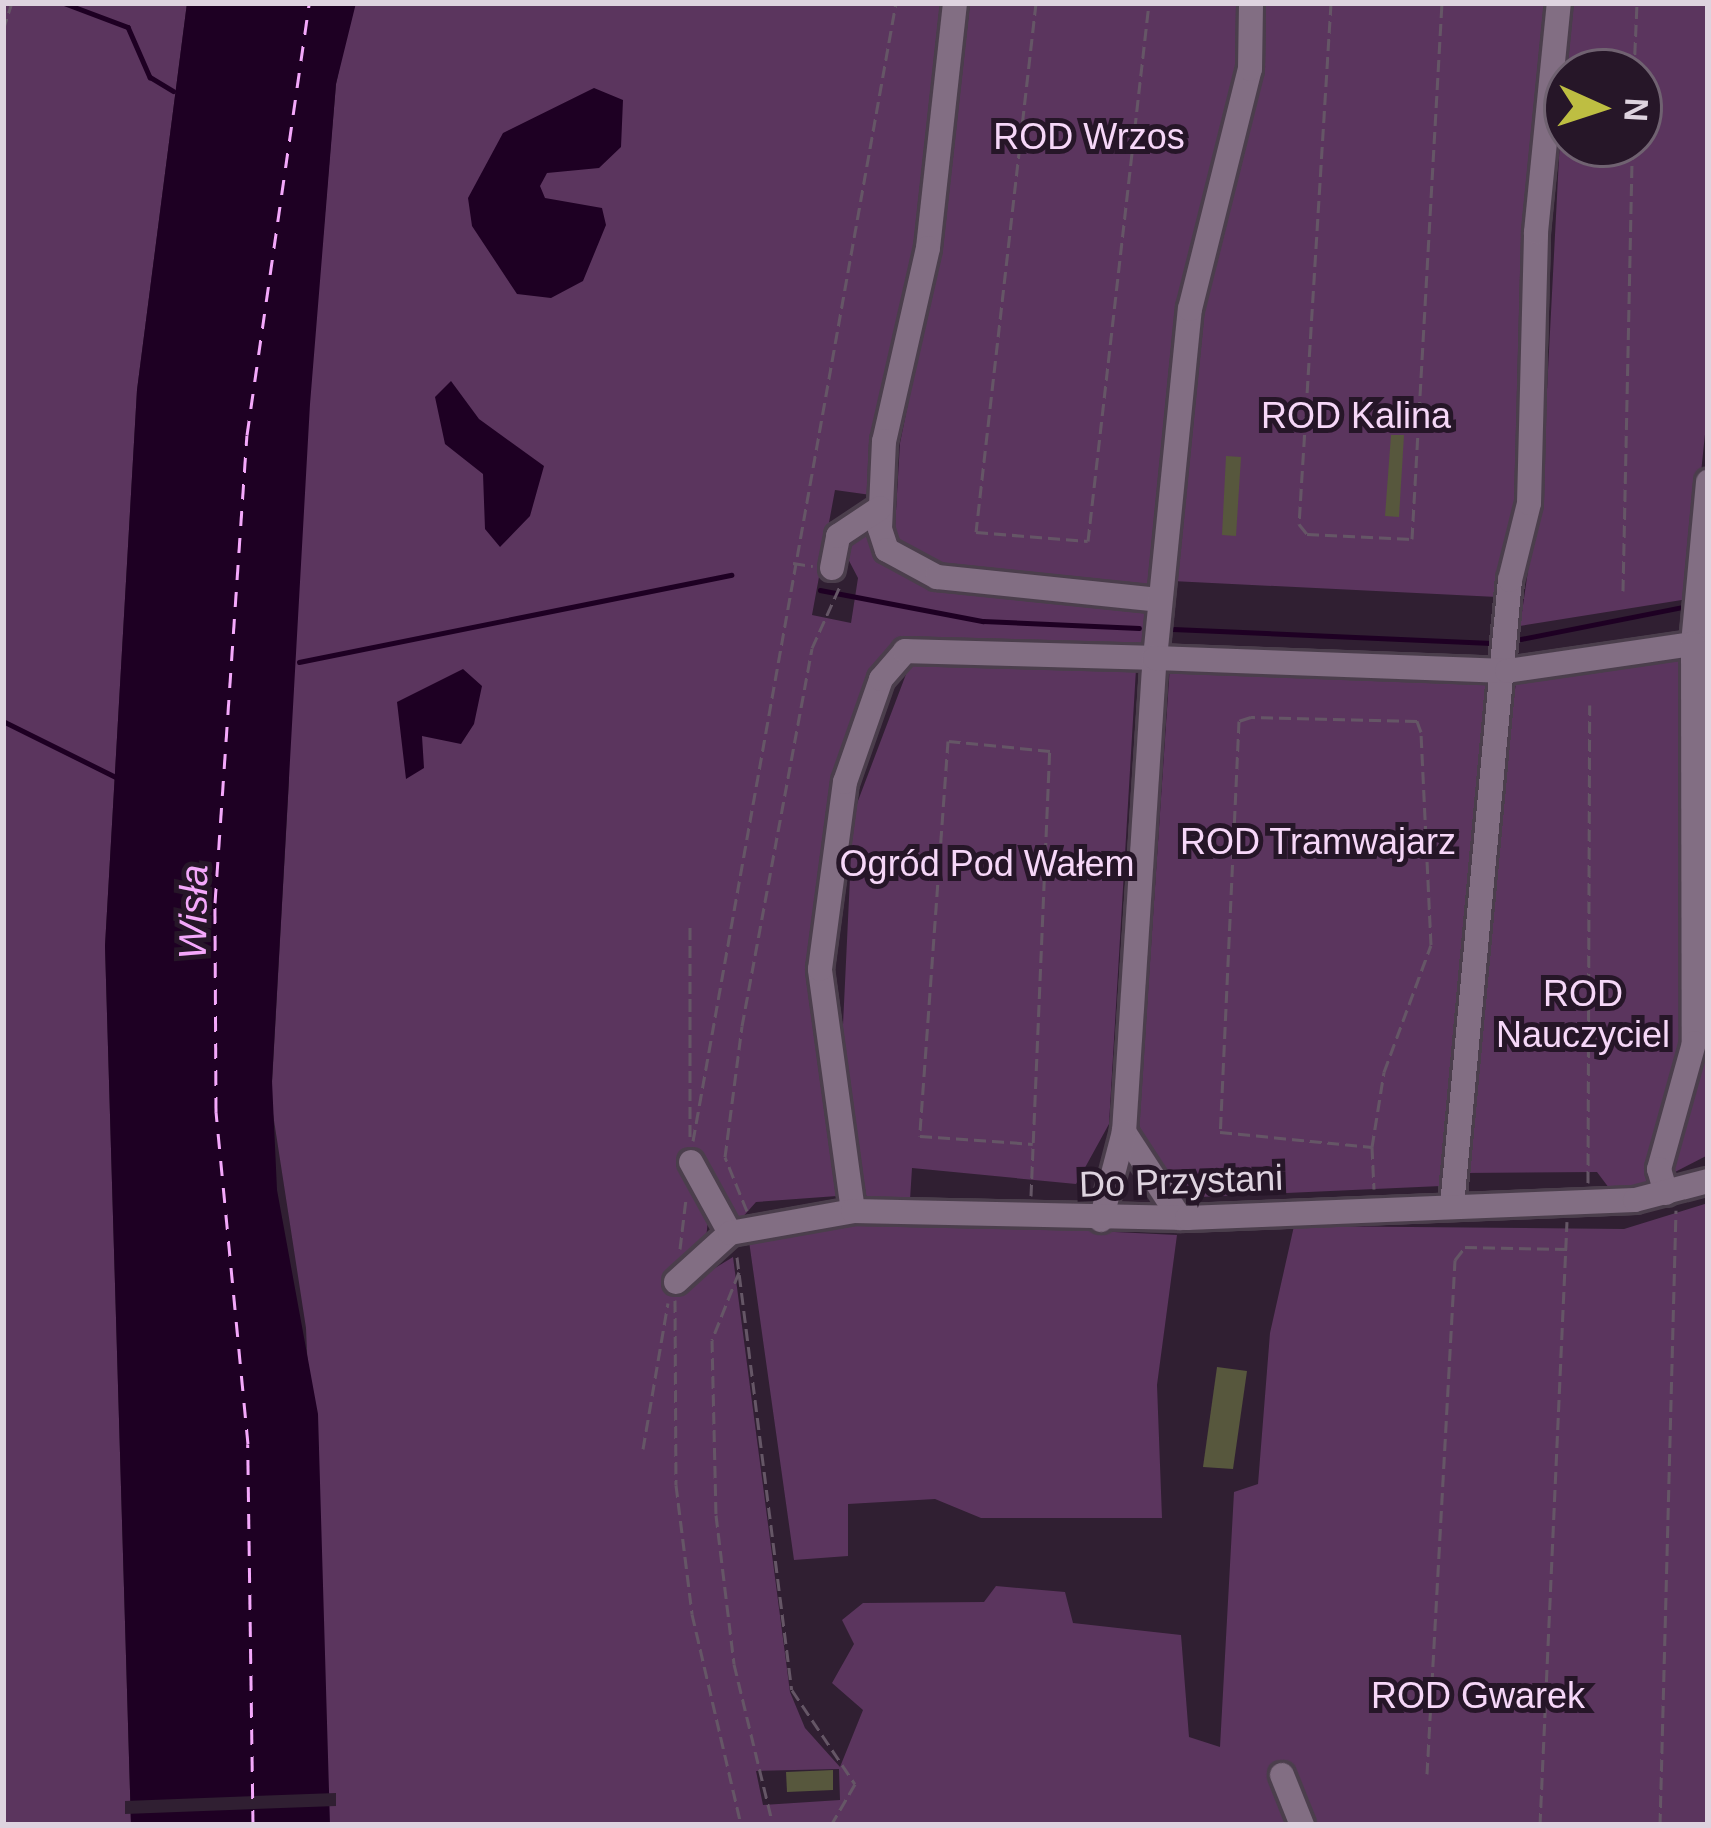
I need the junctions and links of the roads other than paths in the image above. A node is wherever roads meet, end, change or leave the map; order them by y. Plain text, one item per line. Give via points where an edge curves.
1 (956, 3) edge
2 (1251, 3) edge
3 (1559, 3) edge
4 (1708, 482) edge
5 (880, 508) junction
6 (831, 572) road end
7 (1159, 600) junction
8 (1693, 644) junction
9 (1155, 658) junction
10 (1507, 671) junction
11 (1124, 1132) junction
12 (691, 1162) road end
13 (1708, 1180) edge
14 (1672, 1203) junction
15 (1452, 1206) junction
16 (853, 1210) junction
17 (1180, 1218) junction
18 (1101, 1220) junction
19 (742, 1230) junction
20 (676, 1282) road end
21 (1282, 1775) dead end
22 (1302, 1825) edge

1 - 5 street via 928,248 884,441
2 - 7 street via 1250,69 1190,309
3 - 10 street via 1535,232 1529,503 1510,580
4 - 8 street
5 - 6 street via 838,536
5 - 7 street via 887,550 937,577
7 - 9 street
8 - 10 street
8 - 14 street via 1694,1043 1659,1169
9 - 10 street
9 - 11 street
9 - 16 street via 923,649 894,657 881,679 845,782 823,902 824,1020
10 - 15 street
11 - 17 street
11 - 18 street
12 - 19 street
13 - 14 street, Do Przystani
14 - 15 street, Do Przystani
15 - 17 street, Do Przystani
16 - 18 street, Do Przystani
16 - 19 street, Do Przystani
17 - 18 street, Do Przystani
19 - 20 street
21 - 22 street

